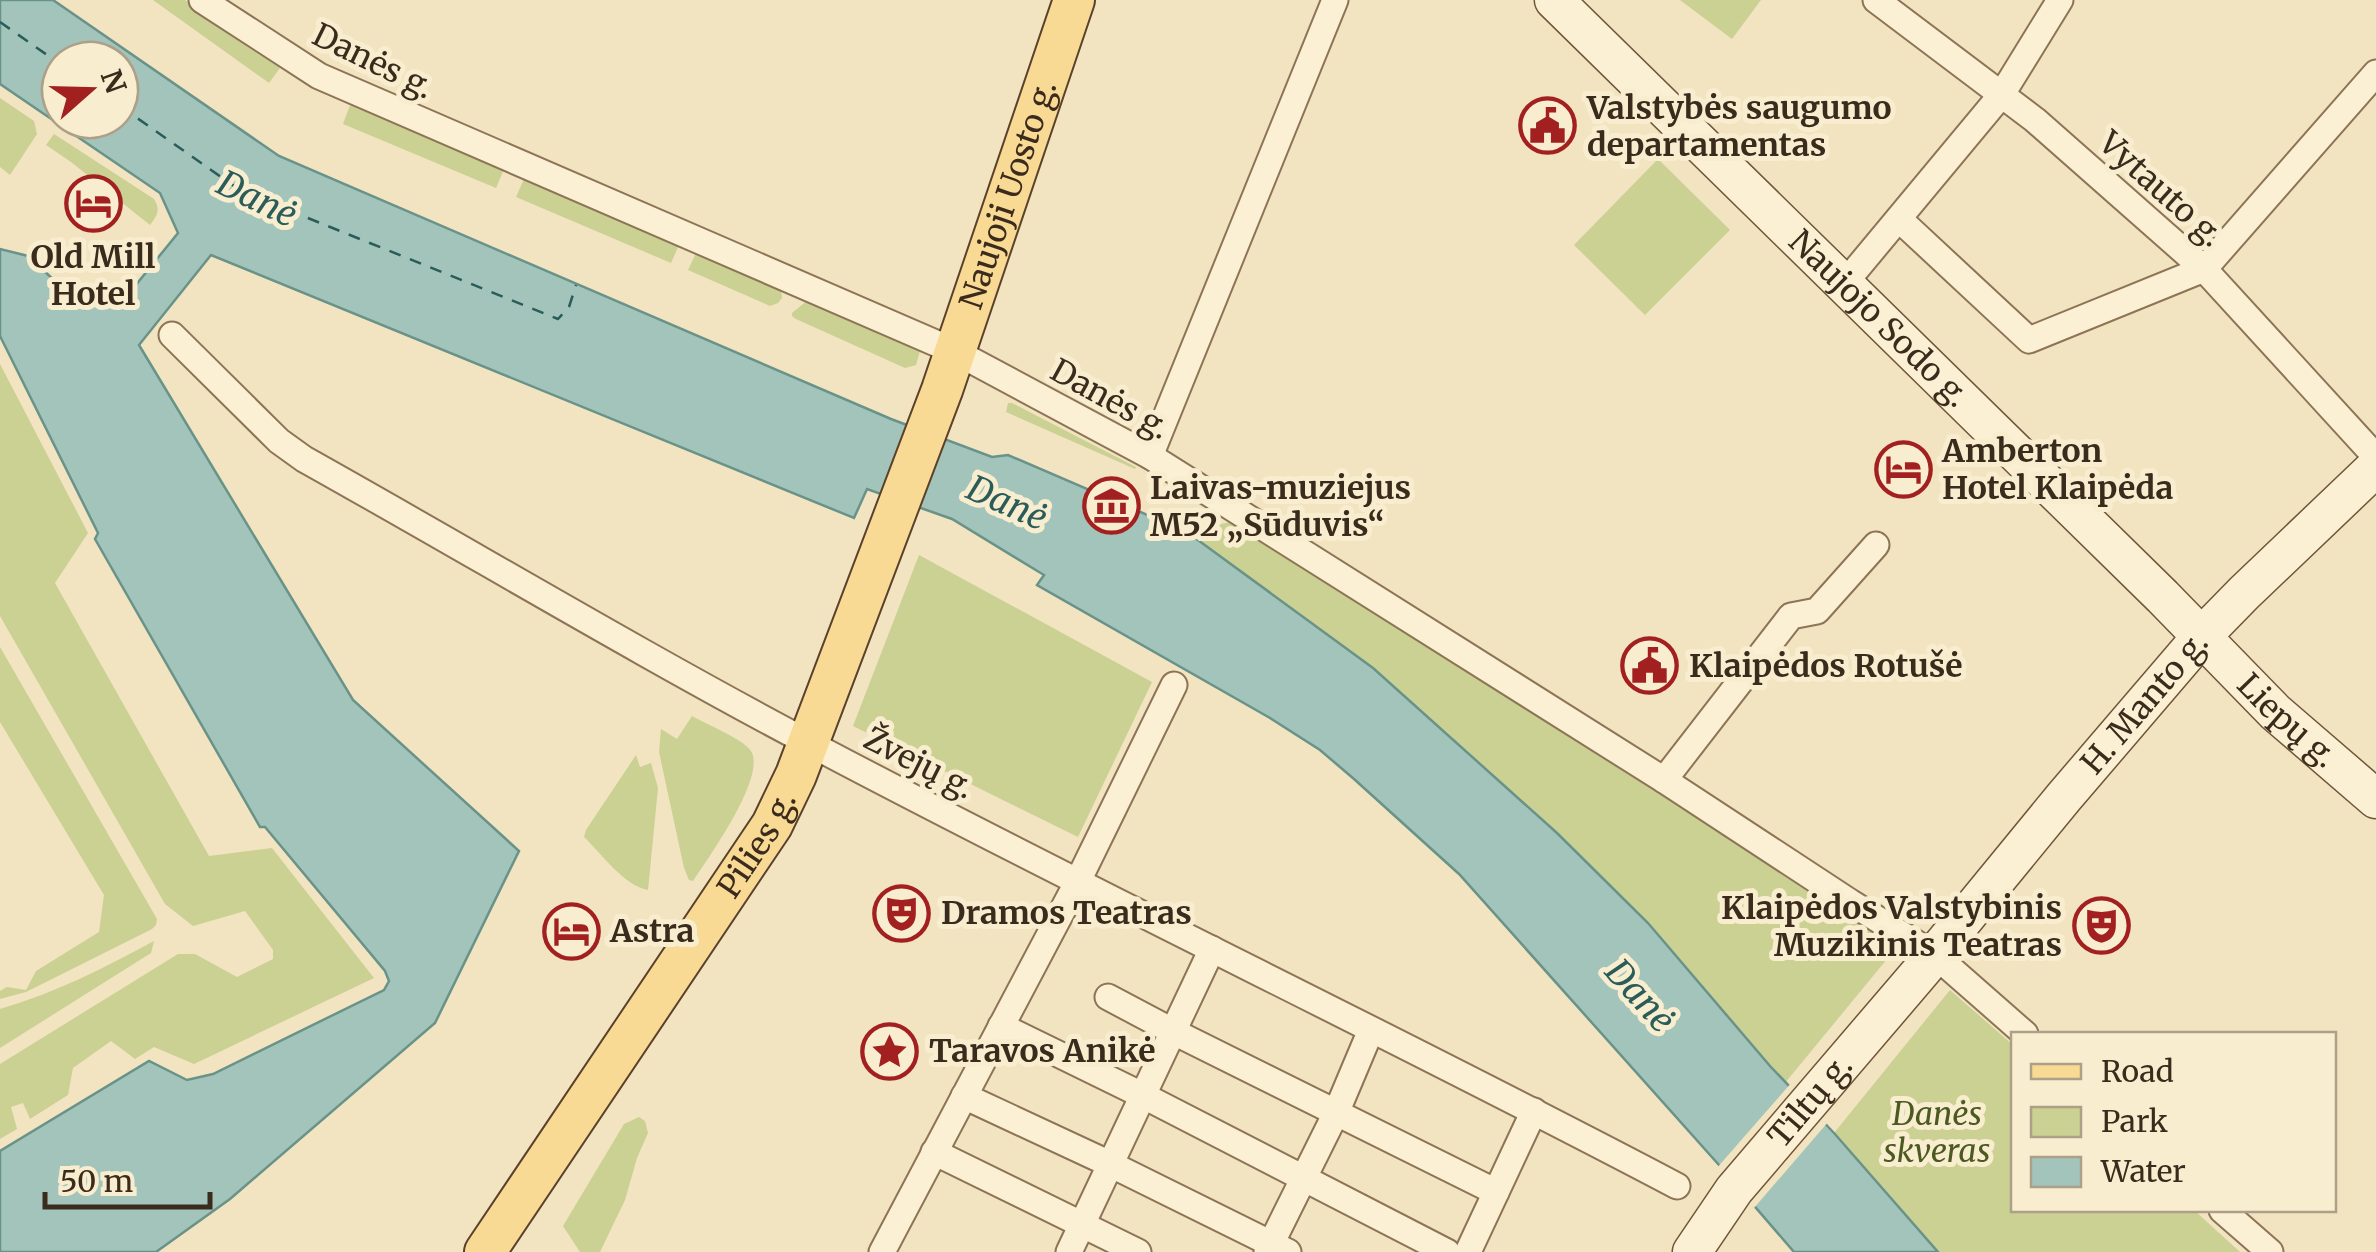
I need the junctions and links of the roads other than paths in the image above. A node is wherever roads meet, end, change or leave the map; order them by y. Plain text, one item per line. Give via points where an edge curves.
1 (202, 0) edge
2 (1074, 0) edge
3 (1335, 0) edge
4 (1554, 0) edge
5 (1876, 0) edge
6 (2060, 0) edge
7 (2376, 73) edge
8 (2002, 94) junction
9 (1899, 219) junction
10 (2204, 270) junction
11 (1844, 284) junction
12 (172, 335) dead end
13 (954, 351) junction
14 (942, 390) joint
15 (1150, 456) junction
16 (2376, 457) edge
17 (2376, 467) edge
18 (1876, 545) dead end
19 (2201, 637) junction
20 (1174, 685) dead end
21 (810, 744) junction
22 (1664, 780) junction
23 (2376, 799) edge
24 (1078, 881) junction
25 (1212, 950) junction
26 (1935, 955) junction
27 (1108, 996) dead end
28 (1001, 1026) junction
29 (1372, 1030) junction
30 (1174, 1032) junction
31 (2022, 1032) edge
32 (964, 1096) junction
33 (1144, 1096) junction
34 (1534, 1110) junction
35 (1336, 1114) junction
36 (934, 1152) junction
37 (1110, 1164) junction
38 (1304, 1180) junction
39 (1677, 1186) dead end
40 (1496, 1192) junction
41 (2224, 1212) edge
42 (1082, 1224) junction
43 (1276, 1249) edge
44 (484, 1252) edge
45 (882, 1252) edge
46 (1069, 1252) edge
47 (1138, 1252) edge
48 (1447, 1252) edge
49 (1468, 1252) edge
50 (1692, 1252) edge
51 (2270, 1252) edge

1 - 13 street, Danės g. via 319,76
2 - 13 main road, Naujoji Uosto g.
3 - 15 street
4 - 11 main road, Naujojo Sodo g.
5 - 8 street, Vytauto g.
6 - 8 street
7 - 10 street
8 - 9 street
8 - 10 street, Vytauto g.
9 - 10 street via 2029,340
9 - 11 street
10 - 16 street, Vytauto g.
11 - 19 main road, Naujojo Sodo g.
12 - 21 street, Žvejų g. via 304,458
13 - 14 main road, Naujoji Uosto g.
13 - 15 street, Danės g.
14 - 21 main road, Pilies g.
15 - 22 street, Danės g.
17 - 19 main road, H. Manto g.
18 - 22 street via 1817,611 1791,616
19 - 23 main road, Liepų g.
19 - 26 main road, H. Manto g.
20 - 24 street
21 - 24 street, Žvejų g.
21 - 44 main road, Pilies g. via 772,825
22 - 26 street, Danės g.
24 - 25 street, Žvejų g.
24 - 28 street
25 - 29 street, Žvejų g.
25 - 30 street
26 - 31 street, Danės g.
26 - 50 main road, Tiltų g. via 1734,1190
27 - 30 street
28 - 32 street
28 - 33 street
29 - 34 street, Žvejų g.
29 - 35 street
30 - 33 street
30 - 35 street
32 - 36 street
32 - 37 street
33 - 37 street
33 - 38 street
34 - 39 street, Žvejų g.
34 - 40 street
35 - 38 street
35 - 40 street
36 - 42 street
36 - 45 street
37 - 42 street
37 - 43 street
38 - 43 street
38 - 48 street
40 - 49 street
41 - 51 street
42 - 46 street
42 - 47 street

